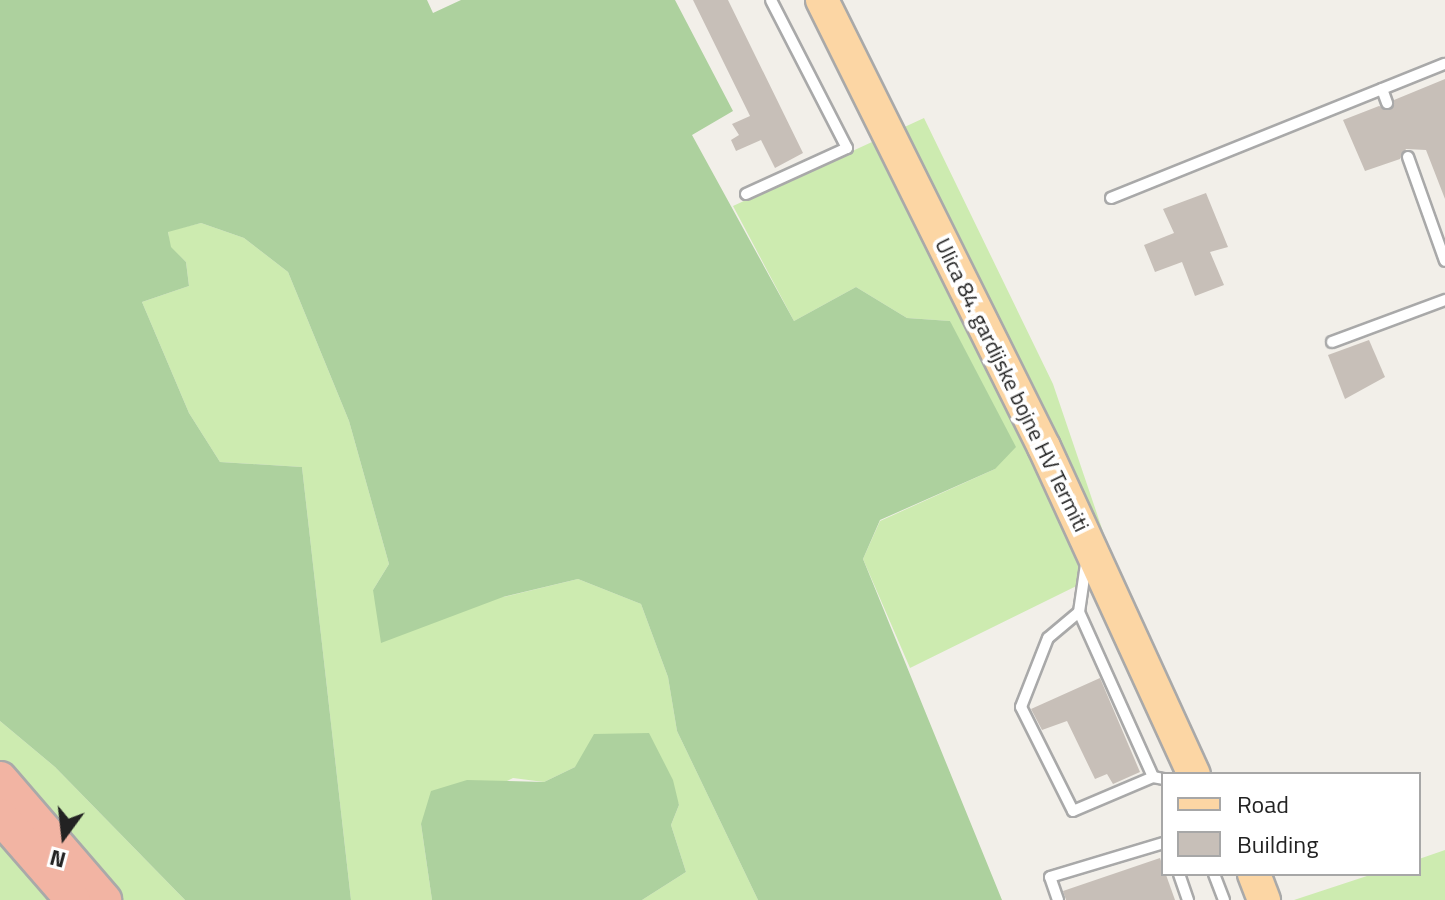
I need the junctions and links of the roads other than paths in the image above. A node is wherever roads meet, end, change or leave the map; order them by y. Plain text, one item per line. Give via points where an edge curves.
1 (771, 0) edge
2 (822, 0) edge
3 (845, 0) edge
4 (1445, 64) edge
5 (1382, 89) junction
6 (1387, 103) dead end
7 (1408, 157) dead end
8 (746, 194) dead end
9 (1111, 198) dead end
10 (1445, 261) edge
11 (1445, 300) edge
12 (1332, 342) dead end
13 (1027, 413) junction
14 (1079, 612) junction
15 (1193, 772) edge
16 (1214, 772) edge
17 (1158, 778) edge
18 (0, 779) edge
19 (0, 816) edge
20 (1161, 844) edge
21 (1180, 876) edge
22 (1215, 876) edge
23 (1234, 876) edge
24 (1255, 876) edge
25 (73, 900) edge
26 (104, 900) edge
27 (1058, 900) edge
28 (1188, 900) edge
29 (1224, 900) edge
30 (1242, 900) edge
31 (1264, 900) edge

1 - 8 lane via 847,148
2 - 13 main road, Ulica 84. gardijske bojne HV Termiti
3 - 16 main road, Ulica 84. gardijske bojne HV Termiti via 1120,554
4 - 5 lane
5 - 6 lane
5 - 9 lane
7 - 10 lane
11 - 12 lane
13 - 14 lane via 1085,558
13 - 15 main road, Ulica 84. gardijske bojne HV Termiti
14 - 17 lane
14 - 17 lane via 1048,638 1021,707 1073,811
18 - 26 highway
19 - 25 highway
20 - 27 lane via 1050,877
21 - 28 lane
22 - 29 lane
23 - 30 main road
24 - 31 main road

